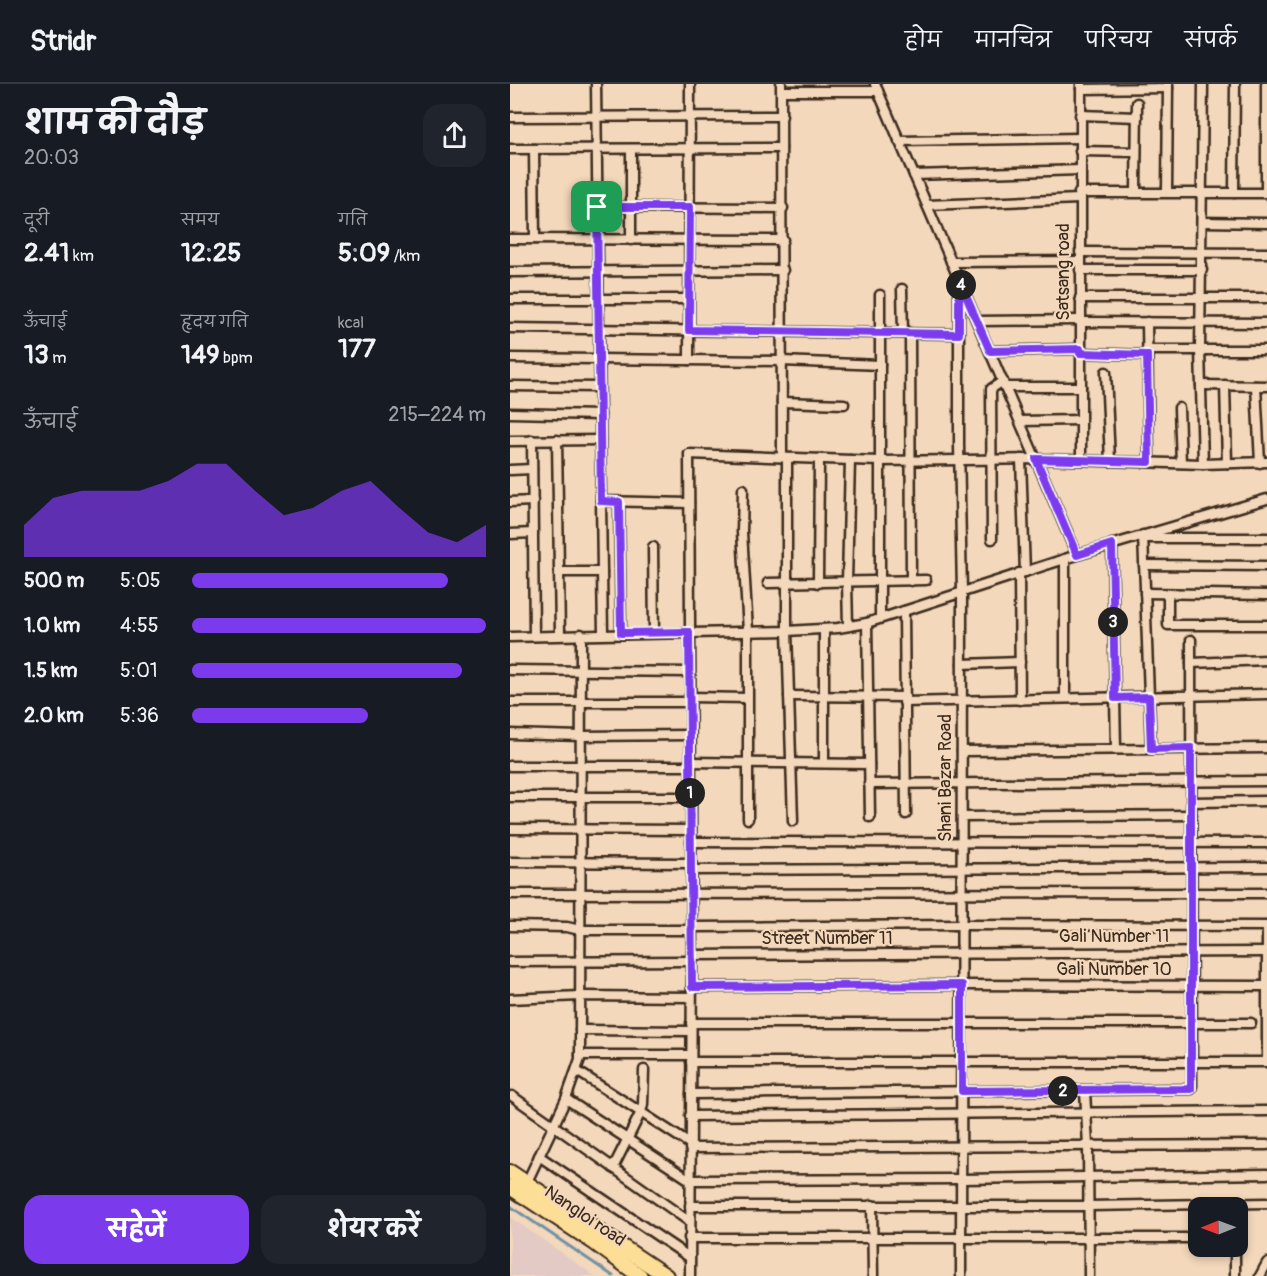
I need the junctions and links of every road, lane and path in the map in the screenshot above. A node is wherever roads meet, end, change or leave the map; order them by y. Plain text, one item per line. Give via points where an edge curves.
1 (596, 84) edge
2 (690, 84) edge
3 (1203, 84) edge
4 (1235, 84) edge
5 (1266, 84) edge
6 (1081, 86) edge
7 (1168, 86) edge
8 (877, 87) edge
9 (782, 88) edge
10 (1137, 103) dead end
11 (1267, 104) edge
12 (1080, 115) junction
13 (782, 116) junction
14 (510, 117) edge
15 (597, 117) junction
16 (690, 117) junction
17 (1137, 117) junction
18 (1267, 133) edge
19 (1080, 138) junction
20 (899, 141) junction
21 (781, 148) junction
22 (510, 149) edge
23 (534, 149) junction
24 (597, 149) junction
25 (631, 149) junction
26 (690, 150) junction
27 (1080, 151) junction
28 (1136, 152) junction
29 (1267, 163) edge
30 (1080, 170) junction
31 (914, 175) junction
32 (1136, 192) junction
33 (1167, 192) junction
34 (1202, 193) junction
35 (1234, 193) junction
36 (1266, 193) edge
37 (1079, 196) junction
38 (927, 205) junction
39 (597, 207) junction
40 (631, 207) junction
41 (690, 207) junction
42 (783, 208) junction
43 (1202, 222) junction
44 (1267, 223) edge
45 (510, 239) edge
46 (535, 239) junction
47 (690, 239) junction
48 (598, 240) junction
49 (631, 240) junction
50 (783, 240) junction
51 (1202, 253) junction
52 (1267, 254) edge
53 (1080, 261) junction
54 (951, 262) junction
55 (690, 270) junction
56 (783, 270) junction
57 (1202, 270) junction
58 (598, 271) junction
59 (510, 272) edge
60 (959, 280) junction
61 (902, 289) dead end
62 (879, 295) dead end
63 (1202, 297) junction
64 (1080, 298) junction
65 (1267, 298) edge
66 (510, 299) edge
67 (598, 299) junction
68 (690, 299) junction
69 (977, 321) junction
70 (1080, 321) junction
71 (1147, 322) junction
72 (1201, 322) junction
73 (1267, 323) edge
74 (510, 328) edge
75 (599, 330) junction
76 (689, 330) junction
77 (783, 332) junction
78 (880, 333) junction
79 (906, 333) junction
80 (959, 334) junction
81 (1200, 349) junction
82 (1267, 350) edge
83 (990, 351) junction
84 (1080, 351) junction
85 (1147, 352) junction
86 (510, 358) edge
87 (599, 359) junction
88 (689, 360) junction
89 (782, 362) junction
90 (880, 365) junction
91 (1106, 372) dead end
92 (1004, 384) junction
93 (1201, 385) junction
94 (1226, 385) junction
95 (510, 386) edge
96 (1256, 386) junction
97 (1267, 386) edge
98 (599, 387) junction
99 (1081, 387) junction
100 (782, 402) junction
101 (844, 404) dead end
102 (1179, 408) dead end
103 (510, 413) edge
104 (600, 415) junction
105 (1081, 420) junction
106 (1020, 421) junction
107 (532, 440) junction
108 (558, 440) junction
109 (600, 440) junction
110 (510, 441) edge
111 (784, 457) junction
112 (819, 459) junction
113 (1021, 459) junction
114 (1036, 459) junction
115 (850, 460) junction
116 (990, 460) junction
117 (1081, 460) junction
118 (879, 461) junction
119 (911, 461) junction
120 (959, 461) junction
121 (1110, 461) junction
122 (1149, 462) junction
123 (1181, 463) junction
124 (1227, 463) junction
125 (1263, 463) edge
126 (1203, 464) junction
127 (532, 469) junction
128 (510, 470) edge
129 (743, 489) dead end
130 (1267, 499) edge
131 (533, 501) junction
132 (601, 501) junction
133 (510, 502) edge
134 (619, 502) junction
135 (689, 502) junction
136 (533, 533) junction
137 (510, 534) edge
138 (1143, 536) junction
139 (1267, 538) edge
140 (992, 539) dead end
141 (1112, 544) junction
142 (653, 547) dead end
143 (1077, 555) junction
144 (1065, 558) junction
145 (1144, 565) junction
146 (1267, 566) edge
147 (560, 572) junction
148 (602, 572) junction
149 (1022, 572) junction
150 (926, 580) dead end
151 (911, 581) junction
152 (847, 582) junction
153 (879, 582) junction
154 (768, 583) dead end
155 (818, 583) junction
156 (787, 584) junction
157 (962, 592) junction
158 (1145, 593) junction
159 (1168, 594) junction
160 (1267, 595) edge
161 (904, 611) junction
162 (880, 618) junction
163 (867, 623) junction
164 (1267, 625) edge
165 (848, 626) junction
166 (824, 629) junction
167 (748, 631) junction
168 (787, 631) junction
169 (689, 632) junction
170 (621, 633) junction
171 (654, 633) junction
172 (581, 634) junction
173 (603, 634) junction
174 (560, 635) junction
175 (534, 636) junction
176 (510, 637) edge
177 (1191, 640) dead end
178 (1267, 660) edge
179 (962, 663) junction
180 (1020, 663) junction
181 (1191, 663) junction
182 (510, 670) edge
183 (581, 672) junction
184 (689, 672) junction
185 (1267, 694) edge
186 (789, 696) junction
187 (868, 696) junction
188 (1191, 696) junction
189 (824, 697) junction
190 (1149, 697) junction
191 (747, 698) junction
192 (1065, 698) junction
193 (1115, 698) junction
194 (905, 699) junction
195 (1020, 699) junction
196 (689, 700) junction
197 (962, 701) junction
198 (510, 702) edge
199 (581, 704) junction
200 (510, 734) edge
201 (690, 735) junction
202 (581, 736) junction
203 (1191, 748) junction
204 (1267, 748) edge
205 (1116, 749) junction
206 (1151, 749) junction
207 (962, 751) junction
208 (791, 763) junction
209 (824, 763) junction
210 (690, 764) junction
211 (747, 764) junction
212 (869, 764) junction
213 (510, 766) edge
214 (581, 767) junction
215 (1192, 781) junction
216 (1267, 781) edge
217 (869, 784) junction
218 (962, 784) junction
219 (906, 785) junction
220 (510, 797) edge
221 (690, 797) junction
222 (581, 798) junction
223 (1267, 801) edge
224 (1192, 802) junction
225 (906, 814) dead end
226 (1192, 815) junction
227 (870, 817) dead end
228 (962, 817) junction
229 (748, 819) dead end
230 (793, 821) dead end
231 (510, 829) edge
232 (580, 830) junction
233 (691, 830) junction
234 (691, 843) junction
235 (962, 843) junction
236 (1192, 843) junction
237 (1267, 843) edge
238 (510, 862) edge
239 (580, 862) junction
240 (691, 866) junction
241 (1192, 867) junction
242 (1267, 867) edge
243 (962, 868) junction
244 (691, 893) junction
245 (1192, 893) junction
246 (1267, 893) edge
247 (510, 894) edge
248 (580, 894) junction
249 (962, 894) junction
250 (962, 925) junction
251 (1192, 925) junction
252 (510, 926) edge
253 (1267, 928) edge
254 (692, 929) junction
255 (580, 930) junction
256 (1192, 952) junction
257 (1266, 952) edge
258 (962, 954) junction
259 (692, 958) junction
260 (510, 962) edge
261 (580, 962) junction
262 (962, 985) junction
263 (1192, 986) junction
264 (1266, 986) edge
265 (692, 987) junction
266 (580, 996) junction
267 (691, 997) junction
268 (510, 999) edge
269 (962, 1023) junction
270 (1251, 1023) dead end
271 (1192, 1024) junction
272 (691, 1027) junction
273 (580, 1030) junction
274 (580, 1055) junction
275 (691, 1058) junction
276 (962, 1061) junction
277 (1192, 1061) junction
278 (1267, 1062) edge
279 (644, 1070) dead end
280 (577, 1071) junction
281 (962, 1091) junction
282 (1085, 1091) junction
283 (691, 1094) junction
284 (512, 1096) dead end
285 (566, 1099) junction
286 (1267, 1111) edge
287 (641, 1112) junction
288 (1087, 1113) junction
289 (962, 1114) junction
290 (690, 1116) junction
291 (553, 1126) junction
292 (627, 1139) junction
293 (1267, 1145) edge
294 (690, 1146) junction
295 (1088, 1146) junction
296 (962, 1147) junction
297 (539, 1156) junction
298 (613, 1168) junction
299 (510, 1172) edge
300 (1267, 1174) edge
301 (1088, 1178) junction
302 (962, 1179) junction
303 (690, 1180) junction
304 (526, 1184) junction
305 (510, 1187) edge
306 (1267, 1203) edge
307 (872, 1205) junction
308 (961, 1205) junction
309 (690, 1206) junction
310 (1089, 1206) junction
311 (690, 1222) junction
312 (872, 1237) junction
313 (689, 1238) junction
314 (961, 1238) junction
315 (1089, 1238) junction
316 (1188, 1238) edge
317 (689, 1257) junction
318 (1235, 1257) edge
319 (1267, 1263) edge
320 (640, 1276) edge
321 (666, 1276) edge
322 (690, 1276) edge
323 (873, 1276) edge
324 (961, 1276) edge
325 (1089, 1276) edge
326 (1235, 1276) edge
327 (1260, 1276) edge

1 - 15 street
2 - 16 street
3 - 34 street
4 - 35 street
5 - 11 street
6 - 7 street
6 - 12 street, Satsang road
7 - 33 street
8 - 9 street
8 - 20 street
9 - 13 street
10 - 17 street
11 - 18 street
12 - 17 street
12 - 19 street, Satsang road
13 - 16 street
13 - 21 street
14 - 15 street
15 - 16 street
15 - 24 street
16 - 26 street
17 - 28 street
18 - 29 street
19 - 20 street
19 - 27 street, Satsang road
20 - 31 street
21 - 26 street
21 - 42 street
22 - 23 street
23 - 24 street
23 - 46 street
24 - 25 street
24 - 39 street
25 - 26 street
25 - 40 street
26 - 41 street
27 - 28 street
27 - 30 street, Satsang road
28 - 32 street
29 - 36 street
30 - 31 street
30 - 37 street, Satsang road
31 - 38 street
32 - 33 street
32 - 37 street
33 - 34 street
34 - 35 street
34 - 43 street
35 - 36 street
37 - 38 street
37 - 53 street, Satsang road
38 - 54 street
39 - 40 street
39 - 48 street
40 - 41 street
40 - 49 street
41 - 42 street
41 - 47 street
42 - 50 street
43 - 44 street
43 - 51 street
45 - 46 street
46 - 48 street
47 - 49 street
47 - 50 street
47 - 55 street
48 - 49 street
48 - 58 street
50 - 56 street
51 - 52 street
51 - 53 street
51 - 57 street
53 - 54 street
53 - 57 street
53 - 64 street, Satsang road
54 - 60 street
55 - 56 street
55 - 58 street
55 - 68 street
56 - 77 street
57 - 63 street
58 - 59 street
58 - 67 street
60 - 69 street
60 - 80 street, Shani Bazar Road
61 - 79 street
62 - 78 street
63 - 64 street
63 - 65 street
63 - 72 street
64 - 70 street, Satsang road
66 - 67 street
67 - 68 street
67 - 75 street
68 - 76 street
69 - 70 street
69 - 83 street
70 - 71 street
70 - 84 street, Satsang road
71 - 72 street
71 - 85 street
72 - 73 street
72 - 81 street
74 - 75 street
75 - 76 street
75 - 87 street
76 - 77 street
76 - 88 street
77 - 78 street
77 - 89 street
78 - 79 street
78 - 90 street
79 - 80 street
79 - 119 street
80 - 120 street, Shani Bazar Road
81 - 82 street
81 - 85 street
81 - 93 street
83 - 84 street
83 - 92 street
84 - 85 street
84 - 99 street, Satsang road
85 - 122 street
86 - 87 street
87 - 88 street
87 - 98 street
88 - 89 street
89 - 90 street
89 - 100 street
90 - 118 street
91 - 121 street
92 - 99 street
92 - 106 street
92 - 116 street via 991,389
93 - 94 street
93 - 126 street
94 - 96 street
94 - 124 street
95 - 98 street
96 - 97 street
96 - 125 street
98 - 104 street
99 - 105 street, Satsang road
100 - 101 street
100 - 111 street
102 - 123 street
103 - 104 street
104 - 109 street
105 - 106 street
105 - 117 street, Satsang road
106 - 114 street
107 - 108 street
107 - 110 street
107 - 127 street
108 - 109 street
108 - 147 street
109 - 132 street
111 - 112 street
111 - 135 street via 689,454
111 - 156 street
112 - 115 street
112 - 155 street
113 - 114 street
113 - 116 street
113 - 149 street
114 - 117 street
114 - 143 street
115 - 118 street
115 - 152 street
116 - 120 street
116 - 140 street
117 - 121 street
118 - 119 street
118 - 153 street
119 - 120 street
119 - 151 street
120 - 157 street, Shani Bazar Road
121 - 122 street
122 - 123 street
123 - 126 street
124 - 125 street
124 - 126 street
127 - 128 street
127 - 131 street
129 - 167 street
130 - 138 street
131 - 133 street
131 - 136 street
132 - 134 street
132 - 148 street
134 - 135 street
134 - 170 street
135 - 169 street
136 - 137 street
136 - 175 street
138 - 139 street
138 - 141 street
138 - 145 street
141 - 143 street
141 - 193 street
142 - 171 street
143 - 144 street
144 - 149 street
144 - 192 street
145 - 146 street
145 - 158 street
147 - 148 street
147 - 174 street
148 - 173 street
149 - 157 street
149 - 180 street
150 - 151 street
151 - 153 street
152 - 153 street
152 - 155 street
152 - 165 street
153 - 162 street
154 - 156 street
155 - 156 street
156 - 168 street
157 - 161 street
157 - 179 street, Shani Bazar Road
158 - 159 street
158 - 190 street
159 - 160 street
159 - 164 street via 1168,625
161 - 162 street
161 - 194 street
162 - 163 street
163 - 165 street
163 - 187 street
165 - 166 street
166 - 168 street
166 - 189 street
167 - 168 street
167 - 169 street
167 - 191 street
168 - 186 street
169 - 171 street
169 - 184 street
170 - 171 street
170 - 173 street
172 - 173 street
172 - 174 street
172 - 183 street
174 - 175 street
175 - 176 street
177 - 181 street
178 - 181 street
179 - 180 street
179 - 197 street, Shani Bazar Road
180 - 195 street
181 - 188 street
182 - 183 street
183 - 184 street
183 - 199 street
184 - 196 street
185 - 188 street
186 - 189 street
186 - 208 street
187 - 189 street
187 - 194 street
187 - 212 street
188 - 190 street
188 - 203 street
189 - 209 street
190 - 193 street
190 - 206 street
191 - 196 street
191 - 211 street
192 - 193 street
192 - 195 street
193 - 205 street
194 - 197 street
194 - 219 street
195 - 197 street
196 - 199 street
196 - 201 street
197 - 207 street, Shani Bazar Road
198 - 199 street
199 - 202 street
200 - 202 street
201 - 202 street
201 - 210 street
202 - 214 street
203 - 204 street
203 - 206 street
203 - 215 street
205 - 206 street
205 - 207 street
207 - 218 street, Shani Bazar Road
208 - 209 street
208 - 211 street
208 - 230 street
209 - 212 street
210 - 211 street
210 - 214 street
210 - 221 street
211 - 229 street
212 - 217 street
213 - 214 street
214 - 222 street
215 - 216 street
215 - 218 street
215 - 224 street
217 - 219 street
217 - 227 street
218 - 219 street
218 - 228 street, Shani Bazar Road
219 - 225 street
220 - 222 street
221 - 222 street
221 - 233 street
222 - 232 street
223 - 224 street
224 - 226 street
226 - 228 street
226 - 236 street
228 - 235 street, Shani Bazar Road
231 - 232 street
232 - 233 street
232 - 239 street
233 - 234 street
234 - 235 street
234 - 240 street
235 - 236 street
235 - 243 street, Shani Bazar Road
236 - 237 street
236 - 241 street
238 - 239 street
239 - 240 street
239 - 248 street
240 - 243 street
240 - 244 street
241 - 242 street
241 - 243 street
241 - 245 street
243 - 249 street, Shani Bazar Road
244 - 248 street
244 - 249 street
244 - 254 street
245 - 246 street
245 - 249 street
245 - 251 street
247 - 248 street
248 - 255 street
249 - 250 street, Shani Bazar Road
250 - 251 street
250 - 254 street
250 - 258 street, Shani Bazar Road
251 - 253 street
251 - 256 street
252 - 255 street
253 - 257 street
254 - 255 street
254 - 259 street
255 - 261 street
256 - 257 street, Gali Number 11
256 - 258 street, Gali Number 11
256 - 263 street
257 - 264 street
258 - 259 street, Street Number 11
258 - 262 street, Shani Bazar Road
259 - 261 street, Street Number 11
259 - 265 street
260 - 261 street, Street Number 11
261 - 266 street
262 - 263 street, Gali Number 10
262 - 265 street, Gali Number 10
262 - 269 street, Shani Bazar Road
263 - 264 street, Gali Number 10
263 - 271 street
264 - 278 street
265 - 267 street
266 - 267 street
266 - 268 street
266 - 273 street
267 - 272 street
269 - 271 street
269 - 272 street
269 - 276 street, Shani Bazar Road
270 - 271 street
271 - 277 street
272 - 273 street
272 - 275 street
273 - 274 street
274 - 275 street
274 - 280 street
275 - 276 street
275 - 283 street
276 - 277 street
276 - 281 street, Shani Bazar Road
277 - 278 street
277 - 282 street via 1192,1086 1188,1090
279 - 287 street
280 - 285 street
280 - 287 street
281 - 282 street
281 - 283 street
281 - 289 street, Shani Bazar Road
282 - 288 street
283 - 290 street
284 - 291 street
285 - 291 street
285 - 292 street
286 - 288 street
287 - 292 street
287 - 294 street
288 - 289 street
288 - 295 street
289 - 290 street
289 - 296 street, Shani Bazar Road
290 - 294 street
291 - 297 street
291 - 298 street
292 - 298 street
292 - 303 street
293 - 295 street
294 - 296 street
294 - 303 street
295 - 296 street
295 - 301 street
296 - 302 street, Shani Bazar Road
297 - 304 street
297 - 317 street
298 - 311 street
299 - 304 main road
300 - 301 street
301 - 302 street
301 - 310 street
302 - 303 street
302 - 308 street, Shani Bazar Road
303 - 309 street
304 - 321 main road
305 - 320 main road, Nangloi road
306 - 310 street
307 - 308 street
307 - 309 street
307 - 312 street
308 - 310 street
308 - 314 street, Shani Bazar Road
309 - 311 street
310 - 315 street
311 - 313 street
312 - 313 street
312 - 314 street
312 - 323 street
313 - 317 street
314 - 315 street
314 - 324 street, Shani Bazar Road
315 - 316 street
315 - 325 street
317 - 322 street
318 - 326 street
319 - 327 street

